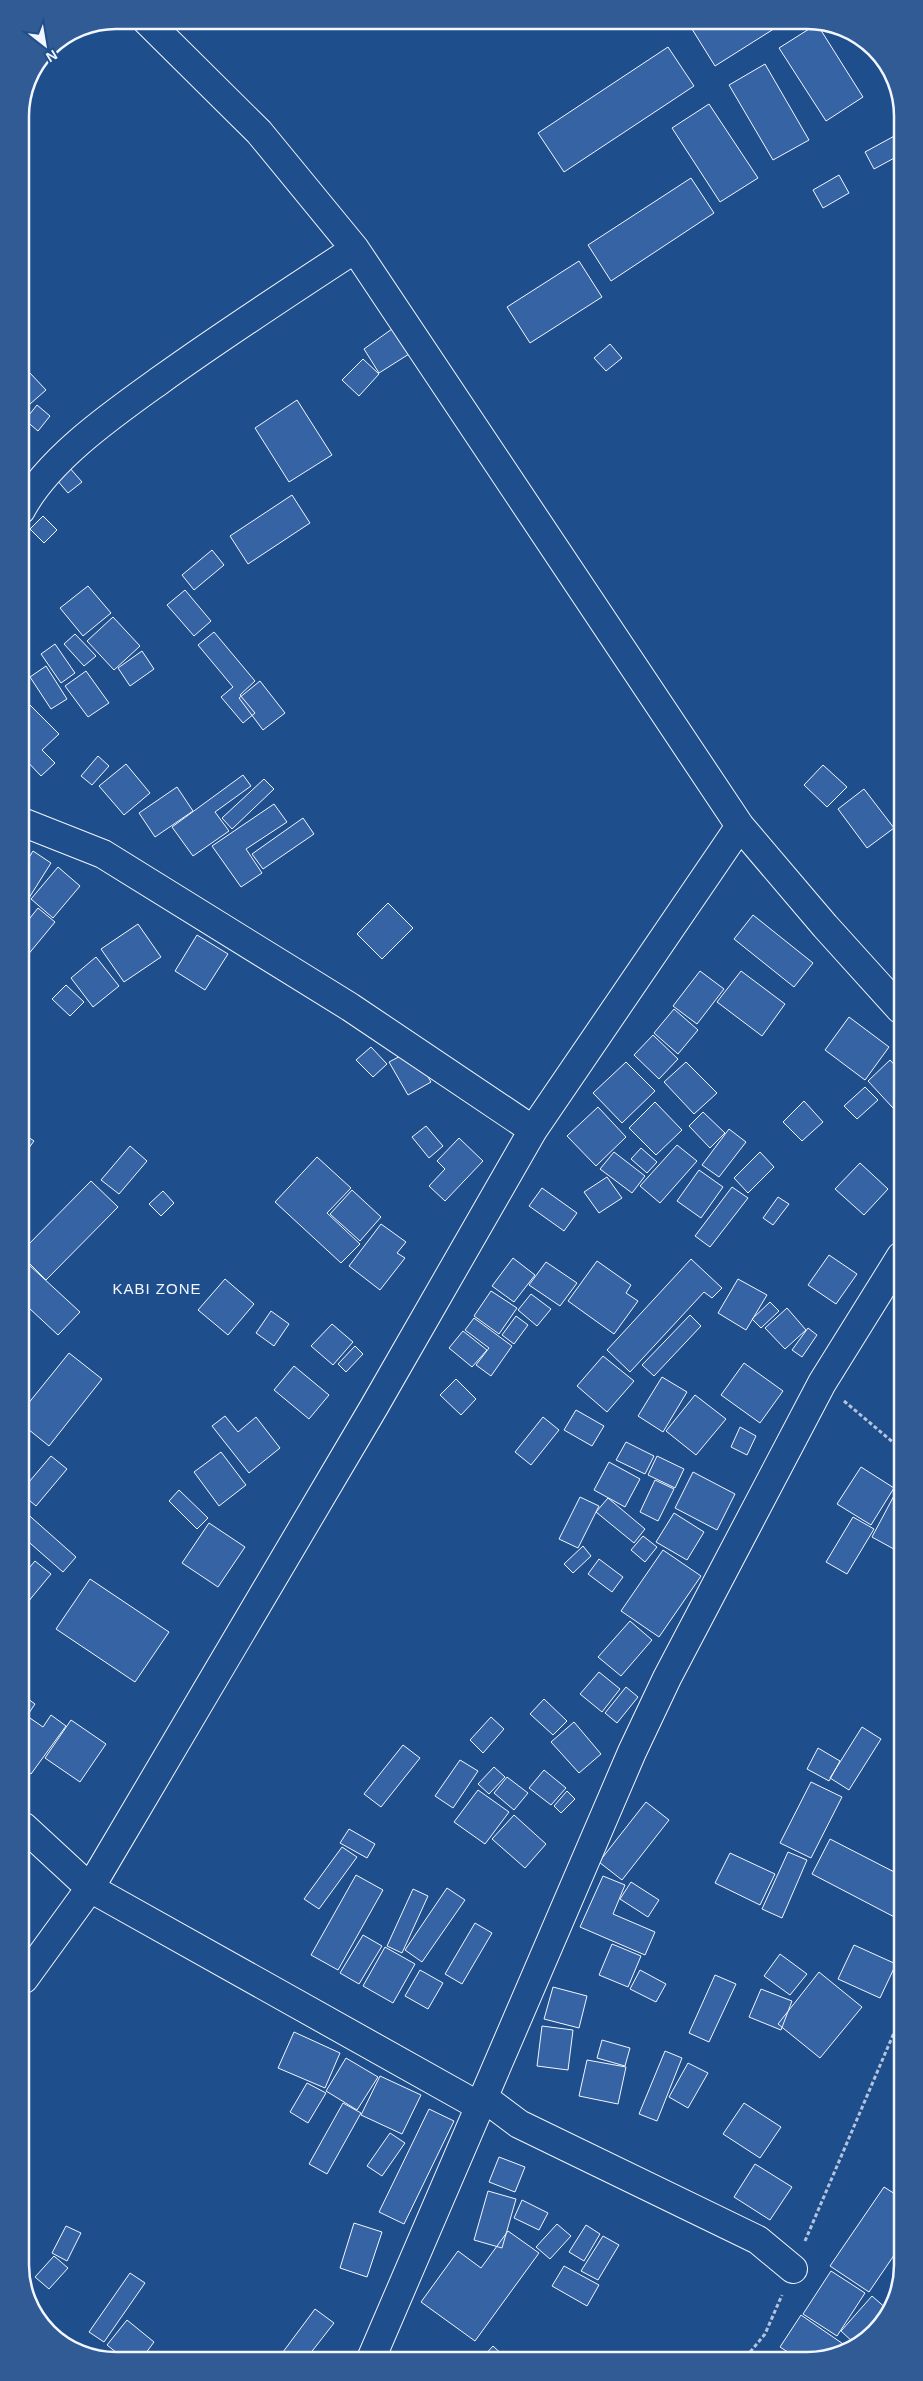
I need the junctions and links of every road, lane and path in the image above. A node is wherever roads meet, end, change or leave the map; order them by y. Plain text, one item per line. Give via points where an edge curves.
1 (155, 29) edge
2 (354, 248) junction
3 (29, 496) edge
4 (29, 825) edge
5 (740, 826) junction
6 (894, 1002) edge
7 (533, 1130) junction
8 (894, 1267) edge
9 (822, 1383) junction
10 (894, 1443) edge
11 (29, 1833) edge
12 (90, 1888) junction
13 (29, 1972) edge
14 (894, 2033) edge
15 (481, 2102) junction
16 (793, 2269) junction
17 (374, 2352) edge
18 (750, 2352) edge

1 - 2 street via 259,132
2 - 3 street via 115,413 74,446
2 - 5 street
4 - 7 street via 103,854 350,1007
5 - 6 street
5 - 7 street
7 - 12 street
8 - 9 street
9 - 10 path
9 - 15 street via 636,1743
11 - 12 street
12 - 13 street
12 - 15 street
14 - 16 path
15 - 16 street via 518,2124 758,2240
15 - 17 street
16 - 18 path via 765,2334

